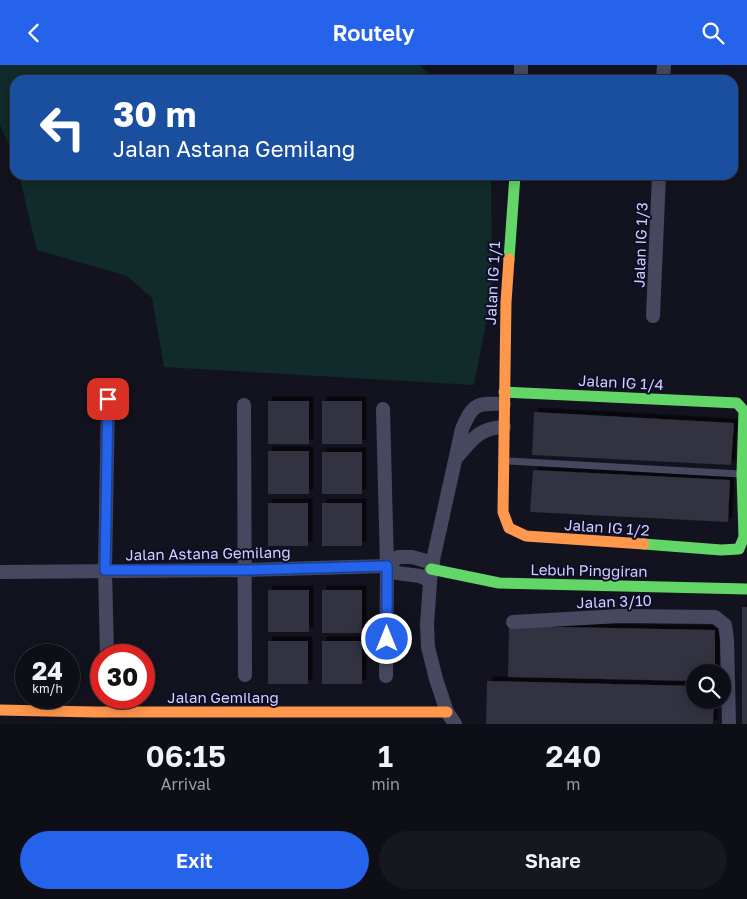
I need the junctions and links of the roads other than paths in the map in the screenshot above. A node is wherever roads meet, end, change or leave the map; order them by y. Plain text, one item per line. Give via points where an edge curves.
1 (516, 180) edge
2 (659, 180) edge
3 (654, 315) dead end
4 (504, 398) junction
5 (108, 399) dead end
6 (244, 405) dead end
7 (383, 409) dead end
8 (504, 427) junction
9 (456, 459) junction
10 (503, 461) junction
11 (742, 474) junction
12 (503, 512) joint
13 (387, 566) junction
14 (105, 570) junction
15 (244, 570) junction
16 (431, 571) junction
17 (0, 572) edge
18 (747, 589) edge
19 (513, 622) dead end
20 (107, 644) edge
21 (245, 675) dead end
22 (386, 676) dead end
23 (0, 709) edge
24 (99, 716) edge
25 (197, 718) edge
26 (291, 718) edge
27 (451, 718) edge
28 (728, 724) edge

1 - 4 street, Jalan IG 1/1 via 506,302
2 - 3 street, Jalan IG 1/3
4 - 8 street, Jalan IG 1/1
4 - 9 street via 482,403 469,413
4 - 11 street, Jalan IG 1/4 via 737,403 744,411
5 - 14 street
6 - 15 street
7 - 13 street
8 - 9 street via 482,431
8 - 10 street, Jalan IG 1/1
9 - 16 street
10 - 11 lane
10 - 12 street, Jalan IG 1/1
11 - 12 street, Jalan IG 1/2 via 744,537 739,549 526,536 509,528
13 - 15 street, Jalan Astana Gemilang
13 - 16 street, Jalan Astana Gemilang via 396,573 420,577
13 - 22 street
14 - 15 street, Jalan Astana Gemilang
14 - 17 street, Jalan Astana Gemilang
14 - 20 street
15 - 21 street
16 - 18 street, Lebuh Pinggiran via 499,583
16 - 27 street via 428,647
19 - 28 street, Jalan 3/10 via 620,615 715,617 725,625 728,639
23 - 24 street, Jalan Gemilang
24 - 25 street, Jalan Gemilang
25 - 26 street, Jalan Gemilang
26 - 27 street, Jalan Gemilang

